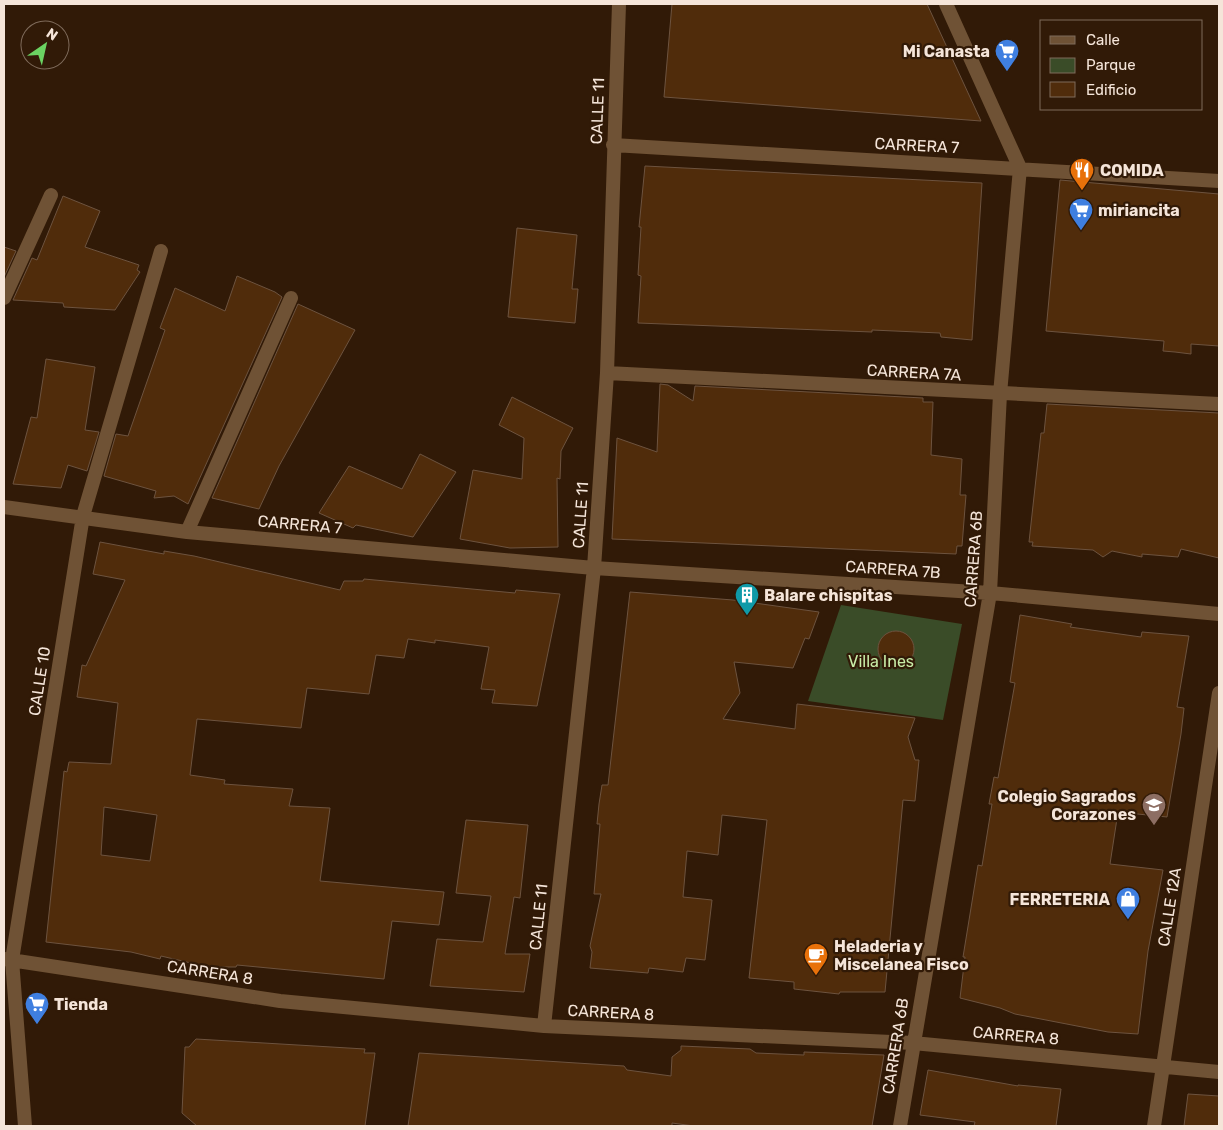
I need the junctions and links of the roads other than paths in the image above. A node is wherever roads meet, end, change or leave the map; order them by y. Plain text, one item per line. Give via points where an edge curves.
1 (619, 4) edge
2 (946, 4) edge
3 (613, 145) junction
4 (1020, 168) junction
5 (1219, 181) edge
6 (51, 195) dead end
7 (160, 251) dead end
8 (4, 298) edge
9 (290, 298) dead end
10 (607, 373) junction
11 (1000, 394) junction
12 (1219, 404) edge
13 (4, 506) edge
14 (82, 516) junction
15 (187, 532) junction
16 (594, 568) junction
17 (990, 593) junction
18 (1219, 614) edge
19 (1219, 693) edge
20 (8, 960) edge
21 (544, 1026) junction
22 (913, 1043) junction
23 (1163, 1066) junction
24 (1219, 1072) edge
25 (25, 1126) edge
26 (900, 1126) edge
27 (1154, 1126) edge

1 - 3 street, CALLE 11
2 - 4 street, CARRERA 6B
3 - 4 street, CARRERA 7
3 - 10 street, CALLE 11
4 - 5 street, CARRERA 7
4 - 11 street, CARRERA 6B
6 - 8 street
7 - 14 street, CALLE 10
9 - 15 street
10 - 11 street, CARRERA 7A
10 - 16 street, CALLE 11
11 - 12 street, CARRERA 7A
11 - 17 street, CARRERA 6B
13 - 14 street, CARRERA 7
14 - 15 street, CARRERA 7
14 - 20 street, CALLE 10
15 - 16 street, CARRERA 7
16 - 17 street, CARRERA 7B
16 - 21 street, CALLE 11
17 - 18 street, CARRERA 7B
17 - 22 street, CARRERA 6B
19 - 23 street, CALLE 12A
20 - 21 street, CARRERA 8 via 280,1001
20 - 25 street, CALLE 10
21 - 22 street, CARRERA 8
22 - 23 street, CARRERA 8
22 - 26 street, CARRERA 6B
23 - 24 street, CARRERA 8
23 - 27 street, CALLE 12A

